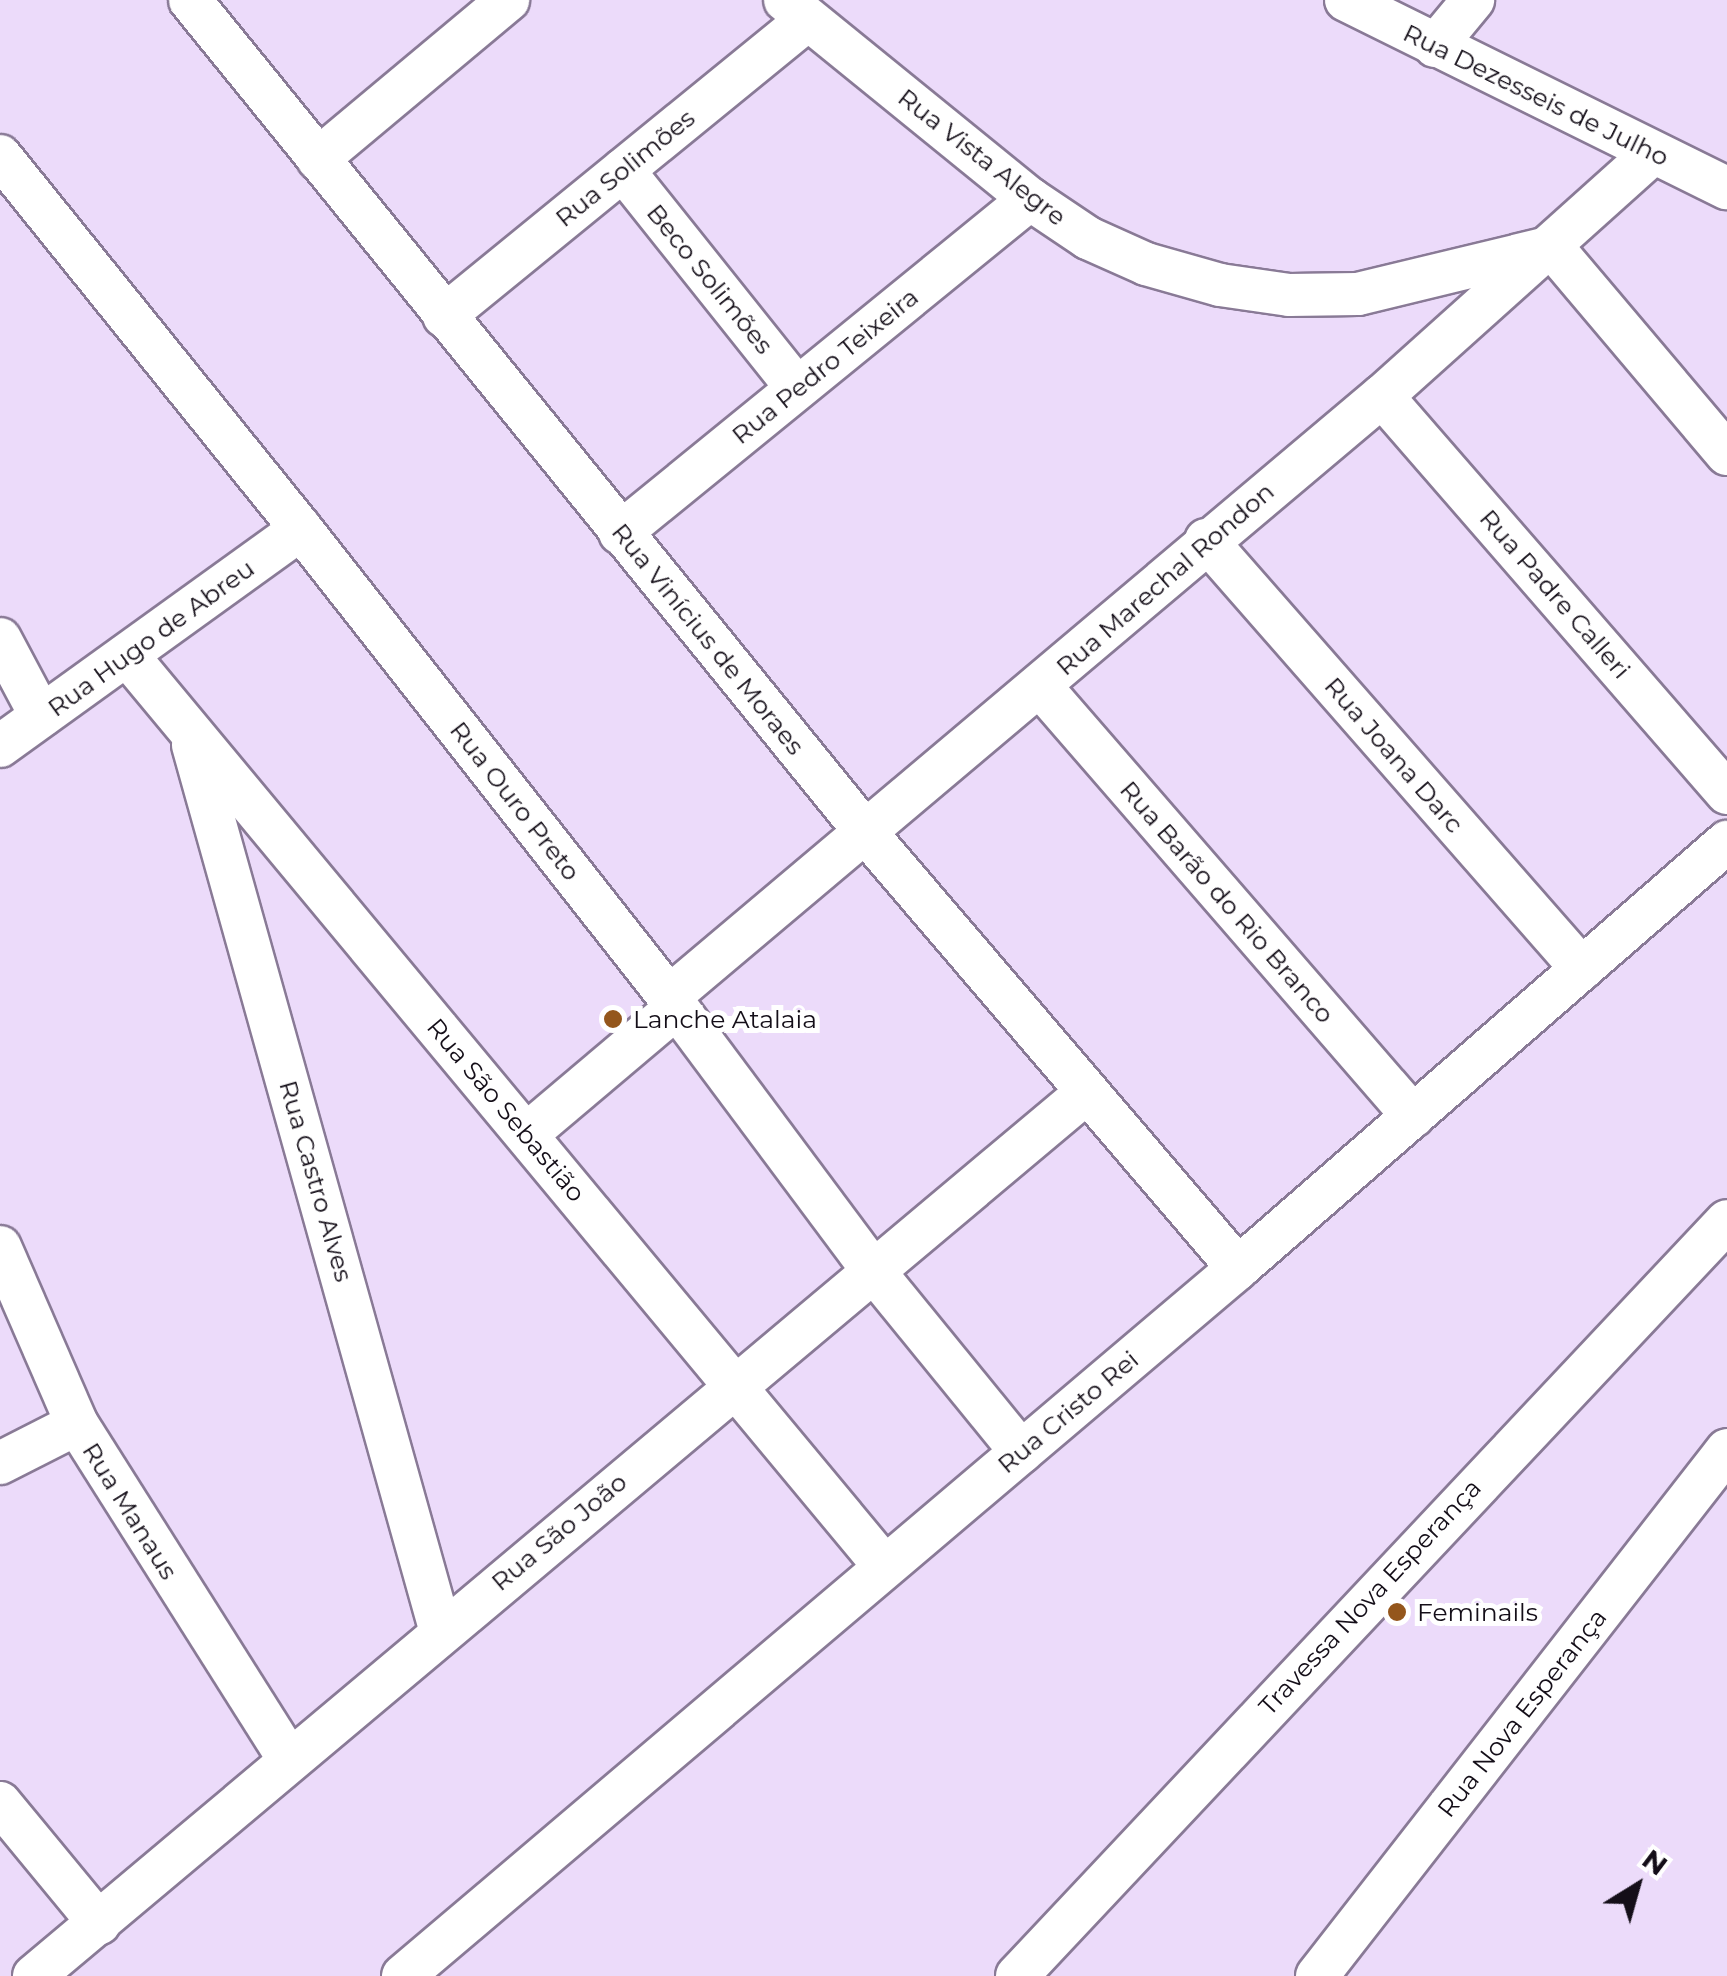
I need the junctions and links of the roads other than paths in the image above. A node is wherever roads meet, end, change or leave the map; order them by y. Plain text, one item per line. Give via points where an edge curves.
1 (190, 0) edge
2 (508, 0) edge
3 (1346, 0) edge
4 (1473, 0) edge
5 (796, 10) edge
6 (1435, 46) junction
7 (1653, 153) junction
8 (0, 156) edge
9 (318, 159) junction
10 (623, 170) junction
11 (1727, 188) edge
12 (1030, 199) junction
13 (1552, 247) junction
14 (444, 316) junction
15 (798, 388) junction
16 (1382, 396) junction
17 (1727, 454) edge
18 (302, 529) junction
19 (620, 532) junction
20 (1206, 540) junction
21 (0, 639) edge
22 (127, 655) junction
23 (1040, 687) junction
24 (42, 716) junction
25 (188, 730) junction
26 (0, 746) edge
27 (1727, 793) edge
28 (867, 834) junction
29 (1727, 842) edge
30 (1582, 969) junction
31 (672, 1002) junction
32 (1087, 1092) junction
33 (1413, 1116) junction
34 (527, 1134) junction
35 (1727, 1221) edge
36 (0, 1248) edge
37 (1238, 1268) junction
38 (872, 1270) junction
39 (732, 1386) junction
40 (76, 1424) junction
41 (1727, 1450) edge
42 (1022, 1452) junction
43 (0, 1463) edge
44 (884, 1566) junction
45 (441, 1632) junction
46 (288, 1758) junction
47 (0, 1802) edge
48 (99, 1923) junction
49 (34, 1976) edge
50 (403, 1976) edge
51 (1016, 1976) edge
52 (1317, 1976) edge

1 - 9 street, Rua Vinícius de Moraes
2 - 9 street
3 - 6 street, Rua Dezesseis de Julho
4 - 6 street
5 - 10 street, Rua Solimões
5 - 12 street, Rua Vista Alegre
6 - 7 street, Rua Dezesseis de Julho
7 - 11 street, Rua Dezesseis de Julho
7 - 13 street, Rua Marechal Rondon
8 - 18 street, Rua Ouro Preto
9 - 14 street, Rua Vinícius de Moraes
10 - 14 street, Rua Solimões
10 - 15 street, Beco Solimões
12 - 13 street, Rua Vista Alegre via 1088,238 1146,264 1289,295 1358,294 1427,282
12 - 15 street, Rua Pedro Teixeira
13 - 16 street, Rua Marechal Rondon
13 - 17 street
14 - 19 street, Rua Vinícius de Moraes
15 - 19 street, Rua Pedro Teixeira
16 - 20 street, Rua Marechal Rondon
16 - 27 street, Rua Padre Calleri
18 - 22 street, Rua Hugo de Abreu
18 - 31 street, Rua Ouro Preto
19 - 28 street, Rua Vinícius de Moraes
20 - 23 street, Rua Marechal Rondon
20 - 30 street, Rua Joana Darc
21 - 24 street
22 - 24 street, Rua Hugo de Abreu
22 - 25 street, Rua São Sebastião
23 - 28 street, Rua Marechal Rondon
23 - 33 street, Rua Barão do Rio Branco
24 - 26 street, Rua Hugo de Abreu
25 - 34 street, Rua São Sebastião
25 - 45 street, Rua Castro Alves
28 - 31 street, Rua Marechal Rondon
28 - 32 street, Rua Vinícius de Moraes
29 - 30 street, Rua Cristo Rei
30 - 33 street, Rua Cristo Rei
31 - 34 street, Rua Marechal Rondon
31 - 38 street, Rua Ouro Preto
32 - 37 street, Rua Vinícius de Moraes
32 - 38 street, Rua São João
33 - 37 street, Rua Cristo Rei
34 - 39 street, Rua São Sebastião
35 - 51 street, Travessa Nova Esperança
36 - 40 street, Rua Manaus
37 - 42 street, Rua Cristo Rei
38 - 39 street, Rua São João
38 - 42 street, Rua Ouro Preto
39 - 44 street, Rua São Sebastião
39 - 45 street, Rua São João
40 - 43 street
40 - 46 street, Rua Manaus
41 - 52 street, Rua Nova Esperança
42 - 44 street, Rua Cristo Rei
44 - 50 street, Rua Cristo Rei
45 - 46 street, Rua São João
46 - 48 street, Rua São João
47 - 48 street
48 - 49 street, Rua São João

